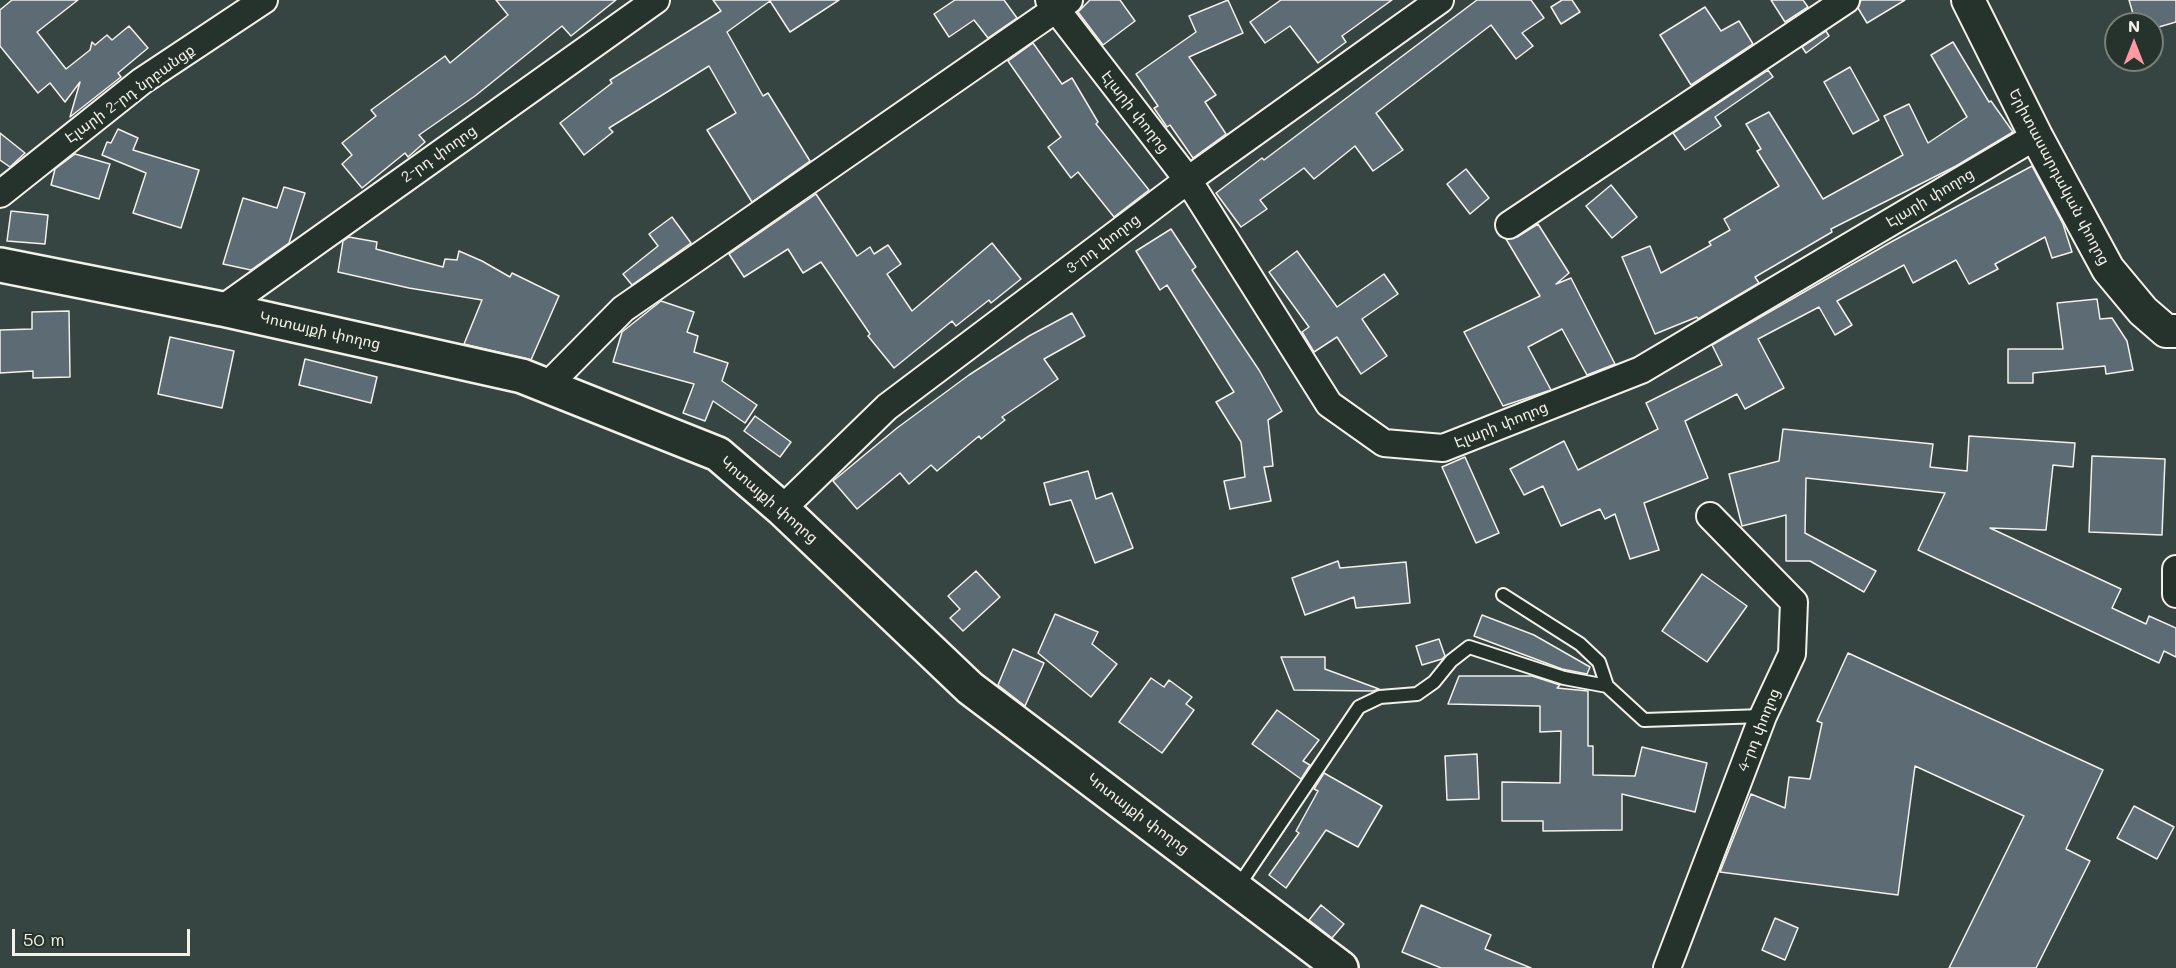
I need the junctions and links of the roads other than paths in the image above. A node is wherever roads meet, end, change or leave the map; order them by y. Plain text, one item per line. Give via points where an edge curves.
1 (264, 0) edge
2 (656, 0) edge
3 (1440, 0) edge
4 (1846, 0) edge
5 (1968, 0) edge
6 (1058, 3) edge
7 (2036, 136) junction
8 (1188, 180) junction
9 (0, 194) edge
10 (1509, 225) dead end
11 (0, 264) edge
12 (222, 309) junction
13 (2176, 331) edge
14 (547, 386) junction
15 (782, 508) junction
16 (1710, 516) dead end
17 (2176, 569) edge
18 (2176, 594) edge
19 (1503, 595) dead end
20 (1607, 686) junction
21 (1762, 716) junction
22 (1236, 889) junction
23 (1341, 968) edge
24 (1667, 968) edge

1 - 9 street, Էլարի 2-րդ նրբանցք via 142,81
2 - 12 street, 2-րդ փողոց
3 - 8 street, 3-րդ փողոց
4 - 10 street
5 - 7 street, Երիտասարդական փողոց
6 - 8 street, Էլարի փողոց
6 - 14 street via 623,309
7 - 8 street, Էլարի փողոց via 1641,369 1443,448 1384,442 1329,404
7 - 13 street, Երիտասարդական փողոց via 2108,269 2143,311 2166,331
8 - 15 street, 3-րդ փողոց via 887,407
11 - 12 main road, Կոտայքի փողոց
12 - 14 main road, Կոտայքի փողոց via 522,376
14 - 15 main road, Կոտայքի փողոց via 718,454
15 - 22 main road, Կոտայքի փողոց via 970,688
16 - 21 street, 4-րդ փողոց via 1794,602 1792,654
17 - 18 street
19 - 20 lane via 1580,644 1599,662
20 - 21 lane via 1644,720
20 - 22 lane via 1564,678 1469,647 1460,651 1434,682 1417,694 1366,702 1349,720
21 - 24 street, 4-րդ փողոց
22 - 23 main road, Կոտայքի փողոց

